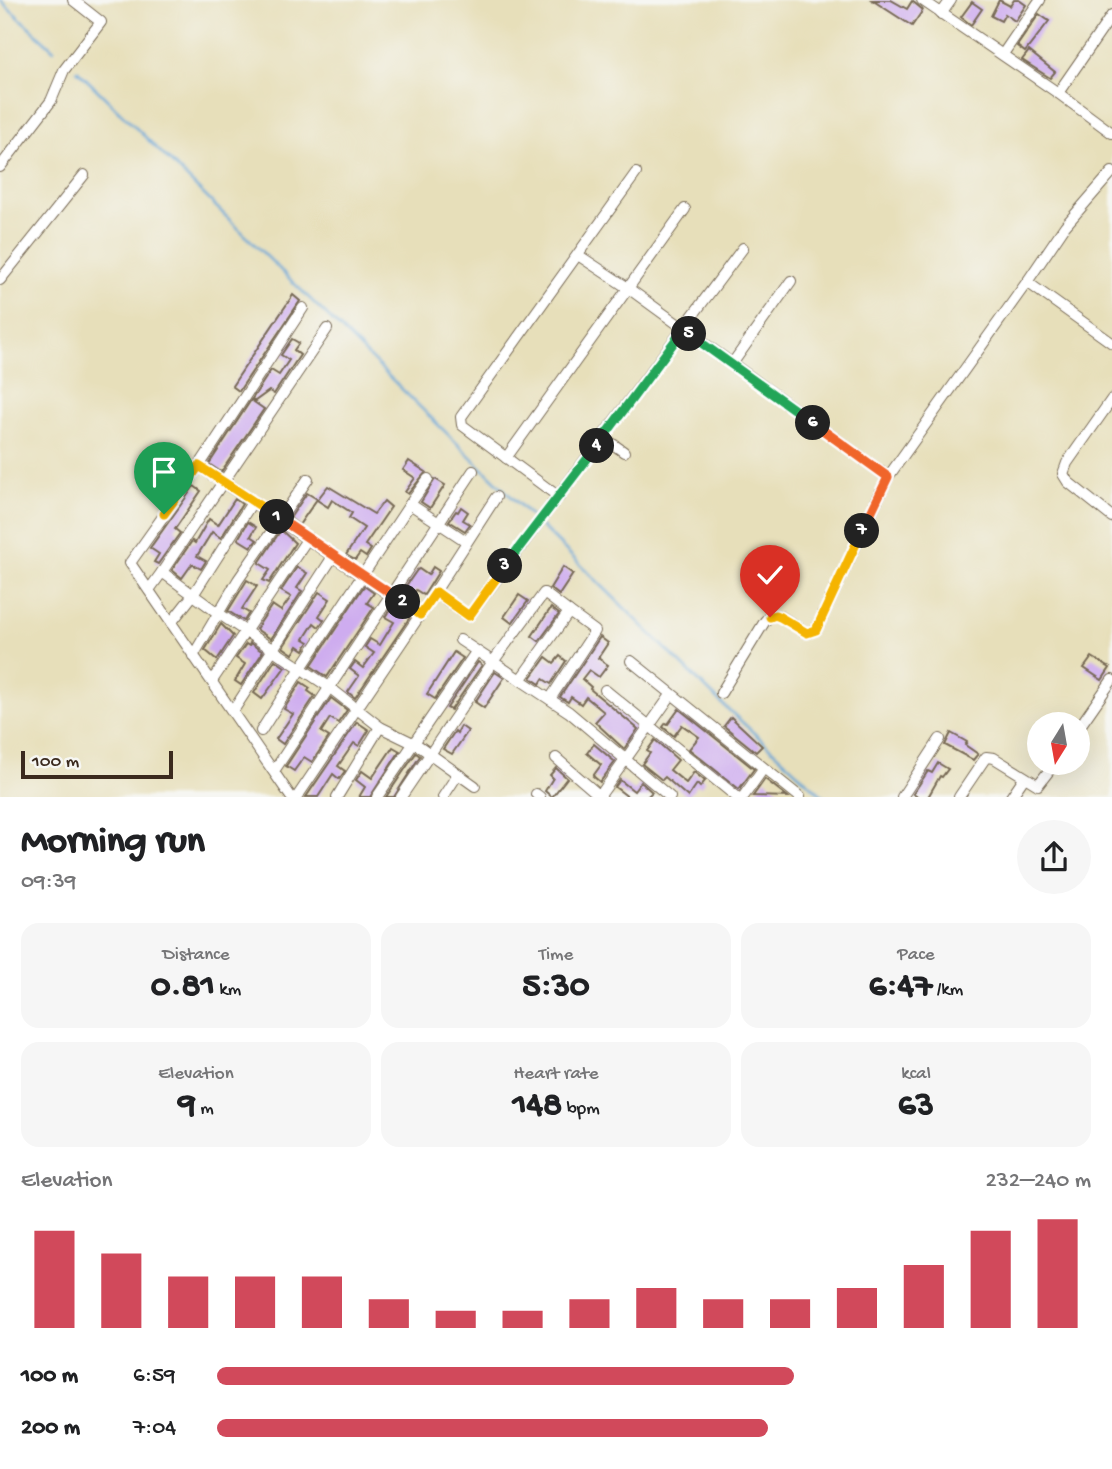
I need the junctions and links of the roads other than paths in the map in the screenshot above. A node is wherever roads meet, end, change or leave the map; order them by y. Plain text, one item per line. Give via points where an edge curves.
1 (73, 0) edge
2 (922, 0) edge
3 (951, 0) edge
4 (1040, 0) edge
5 (941, 14) junction
6 (1112, 15) edge
7 (1003, 54) junction
8 (1058, 93) junction
9 (1112, 133) edge
10 (0, 167) edge
11 (1112, 172) edge
12 (636, 173) dead end
13 (84, 176) dead end
14 (685, 209) dead end
15 (743, 248) dead end
16 (579, 255) junction
17 (0, 280) edge
18 (791, 281) dead end
19 (1027, 282) junction
20 (628, 288) junction
21 (303, 308) dead end
22 (327, 329) dead end
23 (683, 330) junction
24 (1112, 343) edge
25 (732, 364) junction
26 (1112, 399) edge
27 (603, 437) junction
28 (624, 452) dead end
29 (506, 458) junction
30 (199, 466) junction
31 (473, 471) dead end
32 (888, 477) junction
33 (428, 478) dead end
34 (308, 479) dead end
35 (224, 482) junction
36 (496, 496) dead end
37 (559, 497) junction
38 (253, 501) junction
39 (410, 504) junction
40 (1112, 517) edge
41 (280, 519) junction
42 (438, 523) junction
43 (308, 538) junction
44 (466, 541) junction
45 (334, 555) junction
46 (162, 572) junction
47 (362, 575) junction
48 (149, 590) junction
49 (436, 592) junction
50 (390, 593) junction
51 (193, 595) junction
52 (569, 612) junction
53 (218, 613) junction
54 (420, 615) junction
55 (171, 623) junction
56 (246, 632) junction
57 (460, 640) dead end
58 (274, 650) junction
59 (476, 652) junction
60 (193, 656) junction
61 (631, 661) dead end
62 (492, 663) junction
63 (301, 668) junction
64 (520, 680) junction
65 (1112, 680) edge
66 (212, 681) junction
67 (329, 687) junction
68 (605, 690) dead end
69 (721, 694) dead end
70 (671, 695) junction
71 (550, 699) junction
72 (357, 709) junction
73 (233, 711) junction
74 (1090, 712) edge
75 (380, 727) junction
76 (648, 727) junction
77 (261, 731) dead end
78 (940, 738) dead end
79 (415, 744) junction
80 (431, 755) junction
81 (556, 758) dead end
82 (624, 760) junction
83 (763, 769) junction
84 (274, 771) junction
85 (458, 774) junction
86 (1047, 775) edge
87 (1024, 778) junction
88 (475, 786) dead end
89 (291, 797) edge
90 (297, 797) edge
91 (337, 797) edge
92 (377, 797) edge
93 (401, 797) edge
94 (443, 797) edge
95 (600, 797) edge
96 (670, 797) edge
97 (737, 797) edge
98 (743, 797) edge
99 (800, 797) edge
100 (902, 797) edge
101 (959, 797) edge
102 (1011, 797) edge

1 - 10 street via 101,22 64,70 51,101
2 - 5 street
3 - 5 street
4 - 7 street
5 - 7 street
6 - 8 street
7 - 8 street
8 - 9 street
11 - 19 street via 1065,226
12 - 16 street
13 - 17 street
14 - 20 street
15 - 23 street
16 - 20 street
16 - 29 street via 461,417 462,425
18 - 25 street
19 - 24 street
19 - 32 street
20 - 23 street
20 - 29 street
21 - 30 street
22 - 35 street
23 - 25 street
23 - 27 street
25 - 32 street
26 - 40 street via 1063,474
27 - 28 street
27 - 37 street
29 - 37 street
30 - 35 street
30 - 48 street via 130,563
31 - 42 street
32 - 69 street via 816,630 807,633 780,617 770,617
33 - 39 street
34 - 41 street
35 - 38 street
35 - 46 street
36 - 44 street
37 - 49 street via 469,616
38 - 41 street
38 - 51 street
39 - 42 street
39 - 47 street
41 - 43 street
41 - 53 street
42 - 44 street
42 - 50 street
43 - 45 street
43 - 56 street
44 - 49 street
45 - 47 street
45 - 58 street
46 - 48 street
46 - 51 street
47 - 50 street
47 - 63 street
48 - 55 street
49 - 54 street
50 - 54 street
50 - 67 street
51 - 53 street
51 - 55 street
52 - 62 street via 544,593
52 - 64 street
52 - 71 street via 595,631
53 - 56 street
53 - 60 street
54 - 72 street
55 - 60 street
56 - 58 street
56 - 66 street
57 - 59 street
58 - 63 street
58 - 73 street
59 - 62 street
59 - 79 street
60 - 66 street
61 - 70 street
62 - 64 street
62 - 80 street
63 - 67 street
63 - 77 street
64 - 71 street
65 - 74 street
66 - 73 street
67 - 72 street
67 - 84 street
68 - 76 street
70 - 76 street
70 - 83 street
71 - 82 street
72 - 75 street
72 - 90 street
73 - 84 street
75 - 79 street
75 - 91 street
76 - 82 street
76 - 97 street
78 - 100 street
79 - 80 street
79 - 92 street
80 - 85 street
80 - 93 street
81 - 95 street
82 - 95 street
82 - 96 street
83 - 98 street
83 - 99 street
84 - 89 street
85 - 88 street
85 - 94 street
86 - 87 street via 1041,784
87 - 101 street via 986,757
87 - 102 street

